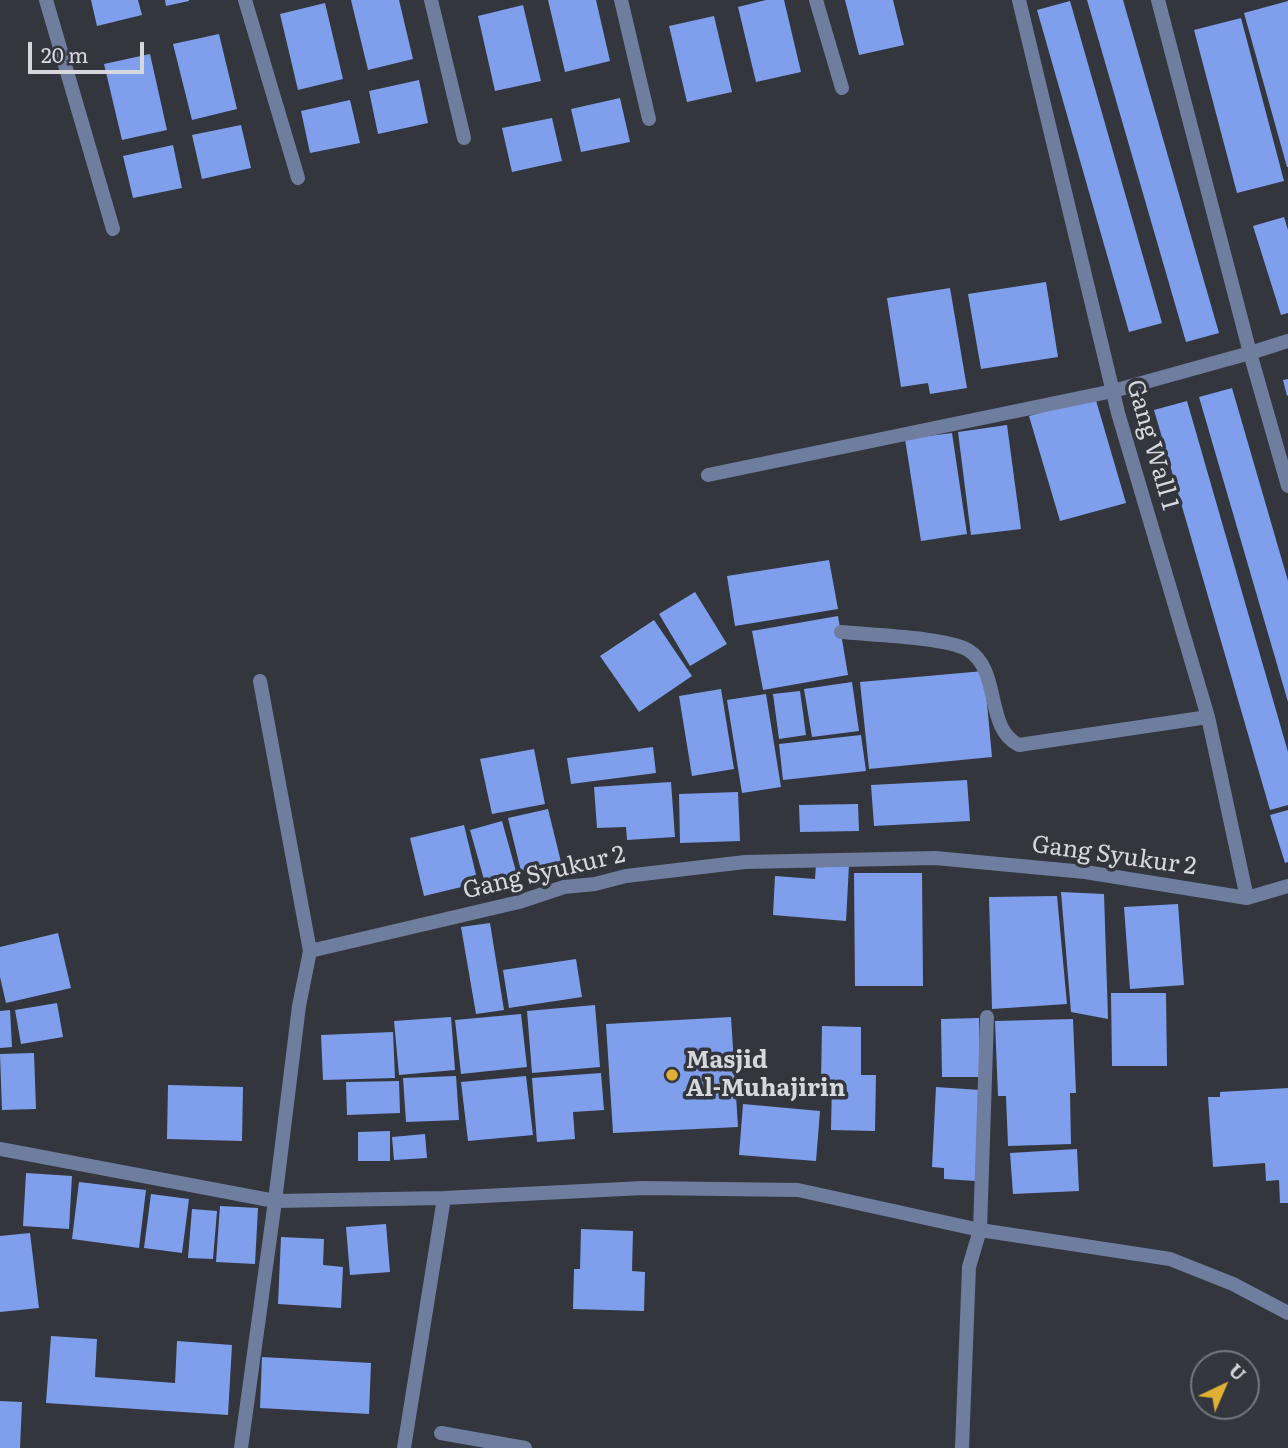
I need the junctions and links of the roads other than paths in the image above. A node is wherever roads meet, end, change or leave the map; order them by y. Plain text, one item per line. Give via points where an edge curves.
1 (46, 0) edge
2 (245, 0) edge
3 (431, 0) edge
4 (621, 0) edge
5 (816, 0) edge
6 (1158, 0) edge
7 (1019, 2) edge
8 (842, 88) dead end
9 (649, 119) dead end
10 (464, 138) dead end
11 (298, 178) dead end
12 (113, 229) dead end
13 (1288, 341) edge
14 (1250, 353) junction
15 (1113, 391) junction
16 (708, 475) dead end
17 (1288, 486) edge
18 (841, 632) dead end
19 (260, 681) dead end
20 (1208, 717) junction
21 (1288, 887) edge
22 (1247, 898) junction
23 (310, 951) junction
24 (987, 1017) dead end
25 (0, 1149) edge
26 (444, 1198) junction
27 (275, 1201) junction
28 (980, 1230) junction
29 (1288, 1313) edge
30 (441, 1433) dead end
31 (241, 1448) edge
32 (404, 1448) edge
33 (525, 1448) edge
34 (962, 1448) edge

1 - 12 street
2 - 11 street
3 - 10 street
4 - 9 street
5 - 8 street
6 - 14 street
7 - 15 street, Gang Wall 1
13 - 14 street
14 - 15 street
14 - 17 street
15 - 16 street
15 - 20 street, Gang Wall 1
18 - 20 street via 951,643 970,651 984,667 1002,730 1019,745
19 - 23 street
20 - 22 street, Gang Wall 1
21 - 22 street, Gang Syukur 2
22 - 23 street, Gang Syukur 2 via 1085,872 935,858 744,862 564,887 519,902
23 - 27 street
24 - 28 street
25 - 27 street
26 - 27 street
26 - 28 street via 643,1188 798,1190
26 - 32 street
27 - 31 street
28 - 29 street via 1170,1259
28 - 34 street via 969,1268
30 - 33 street

